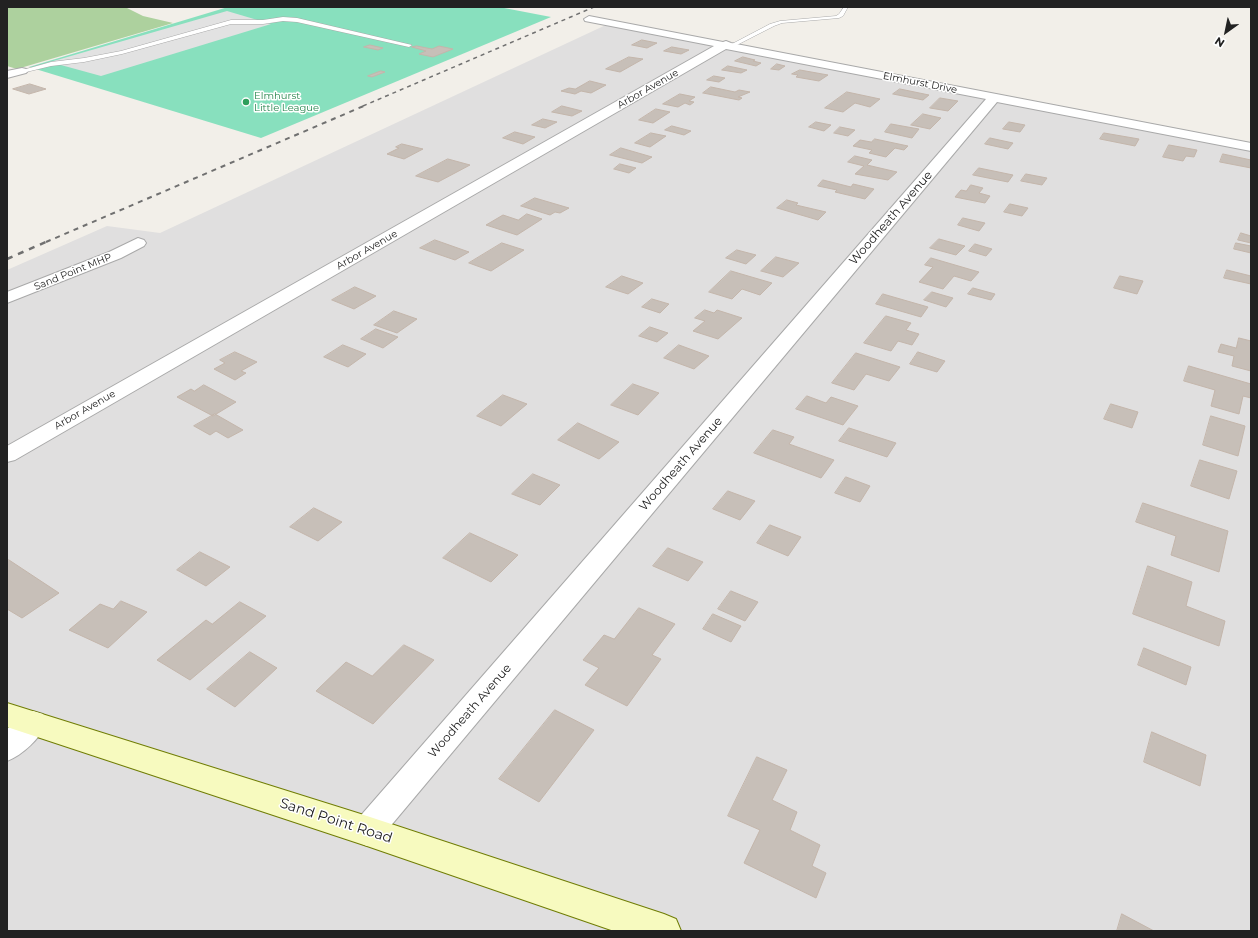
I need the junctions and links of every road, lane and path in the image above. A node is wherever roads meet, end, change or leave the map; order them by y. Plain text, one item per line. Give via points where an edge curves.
1 (846, 7) edge
2 (589, 18) dead end
3 (409, 45) dead end
4 (730, 45) junction
5 (22, 71) joint
6 (7, 75) edge
7 (994, 98) junction
8 (1251, 147) edge
9 (138, 243) dead end
10 (7, 298) edge
11 (7, 455) edge
12 (20, 719) edge
13 (7, 748) edge
14 (367, 831) junction
15 (664, 931) edge

1 - 4 lane via 837,17 782,22
2 - 4 street, Elmhurst Drive
3 - 5 lane via 297,20 231,22 122,52
4 - 7 street, Elmhurst Drive
4 - 11 street, Arbor Avenue
5 - 6 street
7 - 8 street, Elmhurst Drive
7 - 14 street, Woodheath Avenue
9 - 10 street, Sand Point MHP via 115,255
12 - 13 street
12 - 14 street, Sand Point Road
14 - 15 street, Sand Point Road

